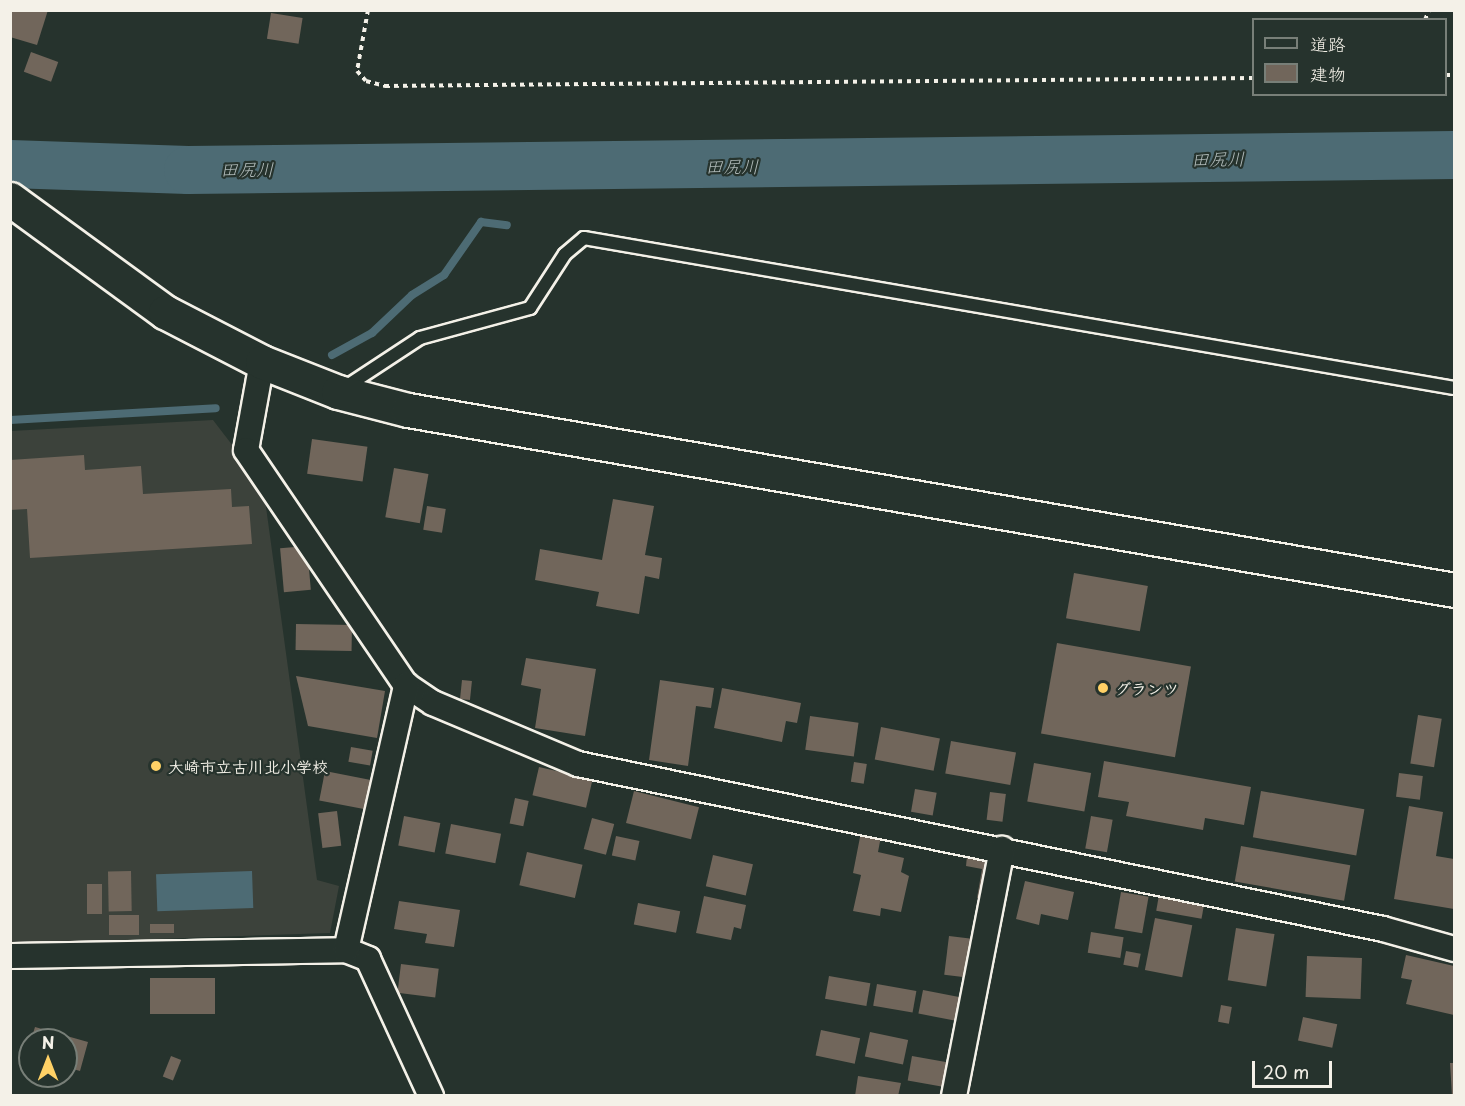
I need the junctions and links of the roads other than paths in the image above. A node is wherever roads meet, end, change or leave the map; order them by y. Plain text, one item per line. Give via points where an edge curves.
1 (15, 203) edge
2 (262, 362) junction
3 (1455, 388) edge
4 (338, 392) junction
5 (1455, 590) edge
6 (406, 685) junction
7 (1002, 849) junction
8 (1455, 949) edge
9 (346, 950) junction
10 (11, 956) edge
11 (431, 1095) edge
12 (954, 1095) edge

1 - 2 street via 165,312
2 - 4 street
2 - 6 street via 246,450
3 - 4 lane via 584,238 565,254 530,308 420,338
4 - 5 street via 443,416
6 - 7 street via 498,734 578,764
6 - 9 street
7 - 8 street via 1383,928
7 - 12 street
9 - 10 street
9 - 11 street via 368,959

